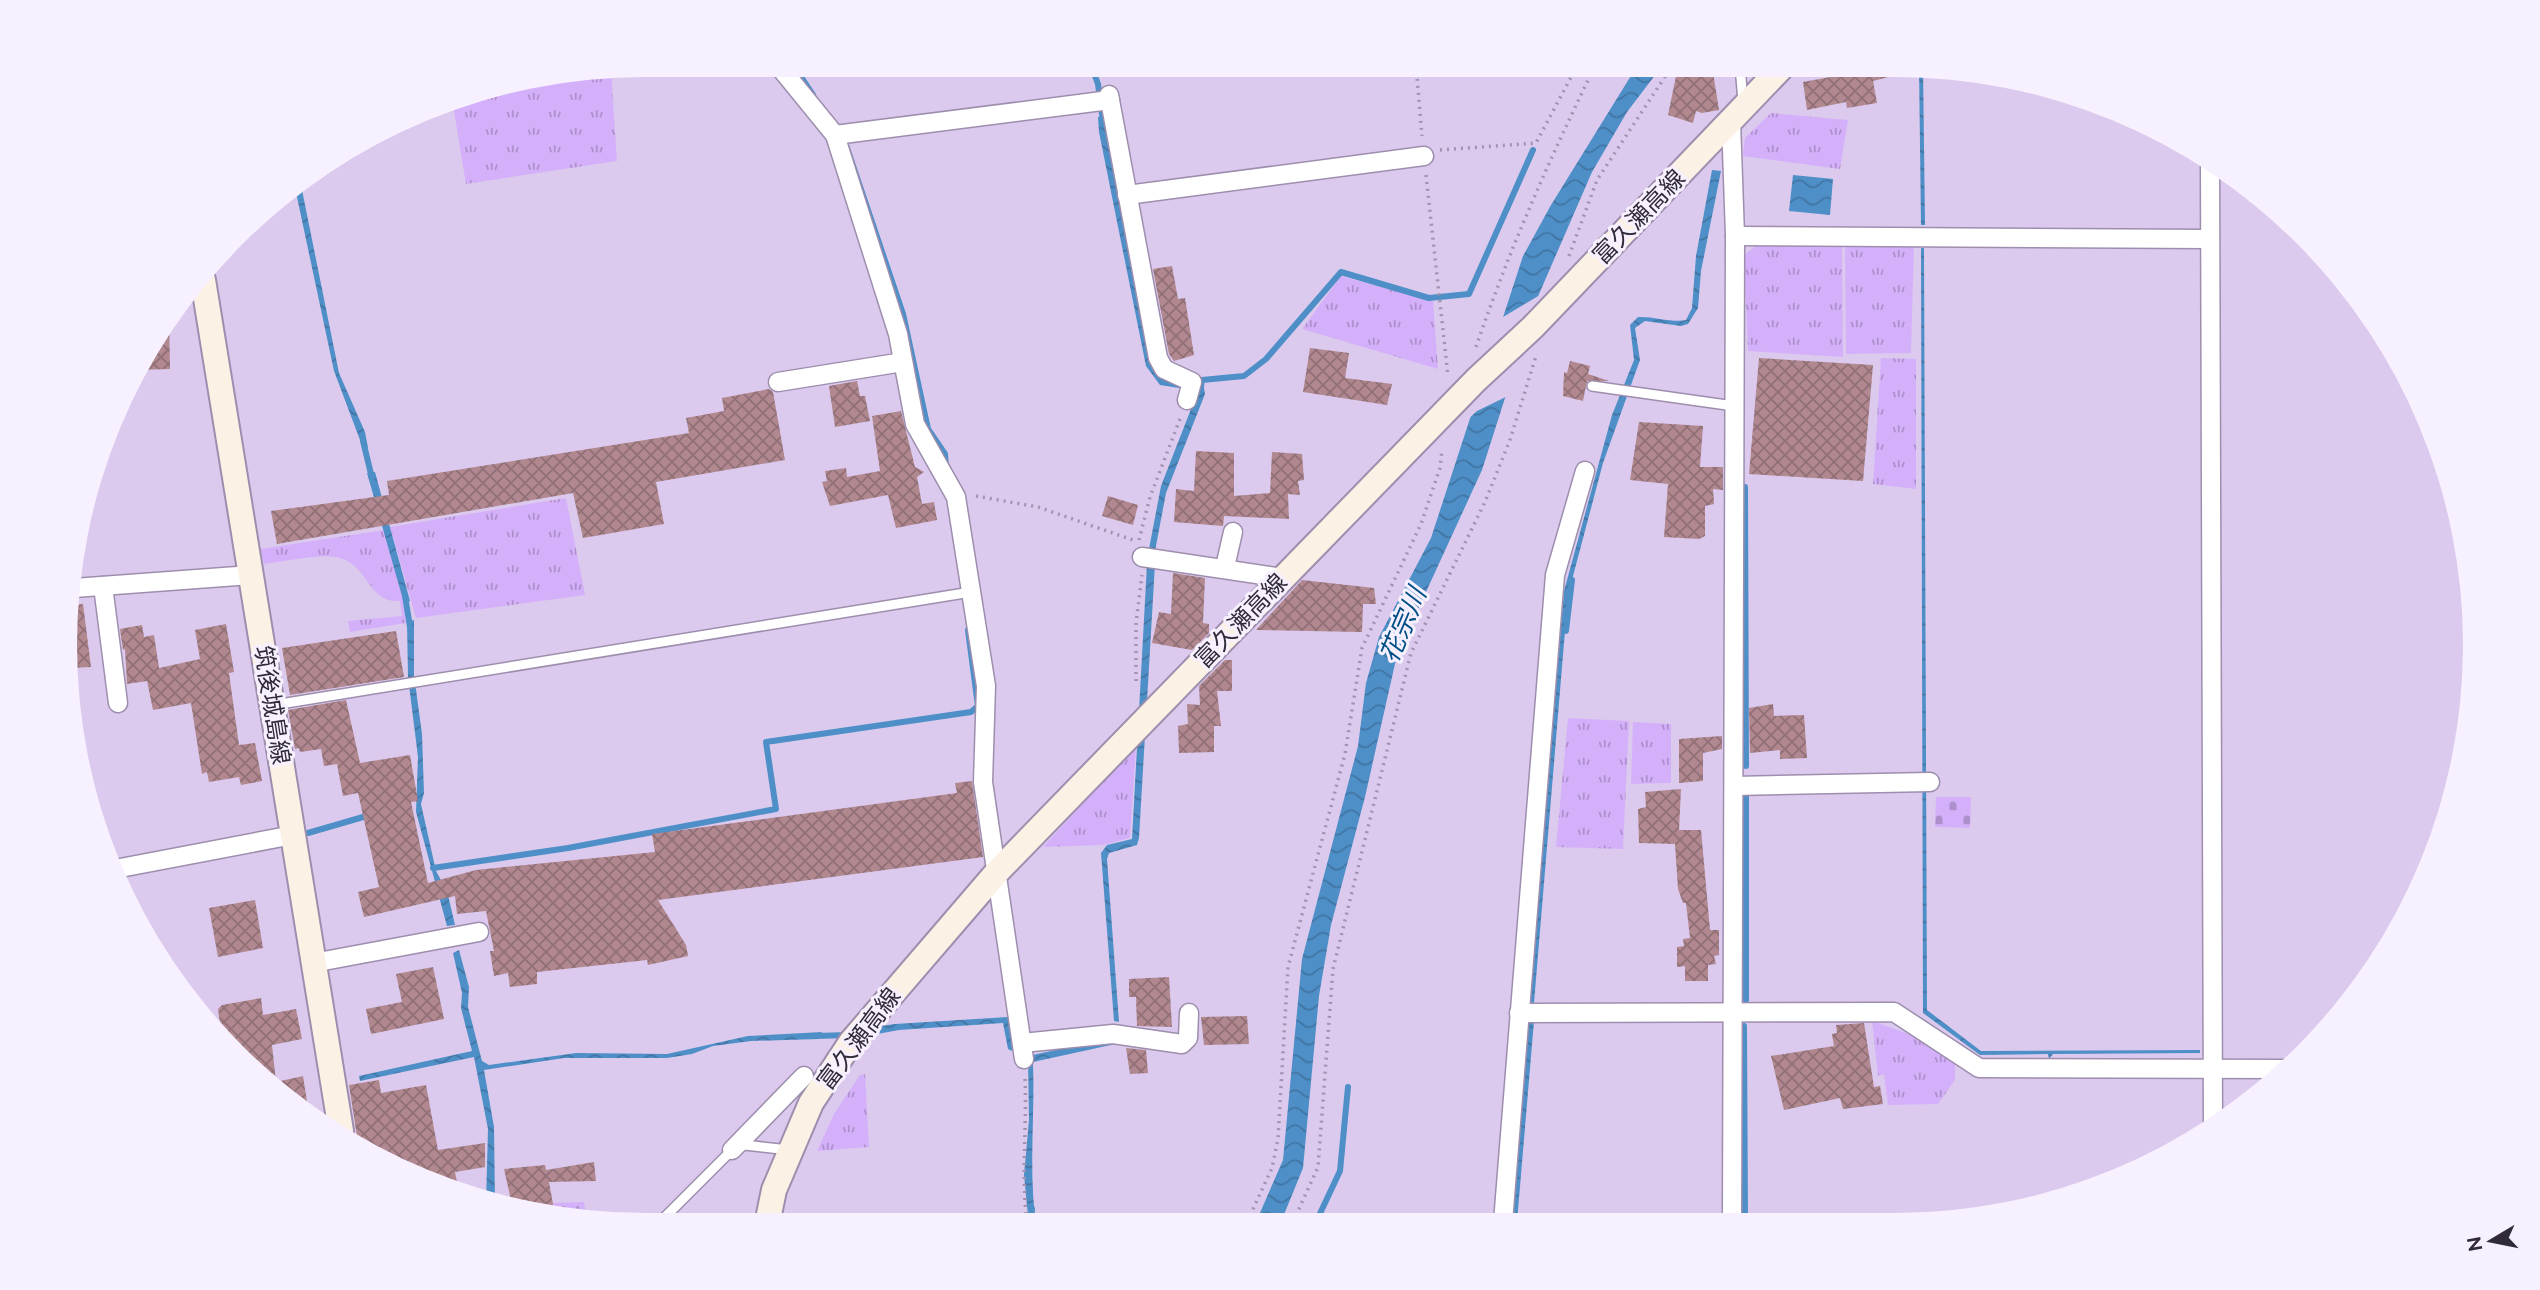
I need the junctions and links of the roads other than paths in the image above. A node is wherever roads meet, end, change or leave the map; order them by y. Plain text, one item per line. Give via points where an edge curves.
1 (789, 77) edge
2 (1739, 77) edge
3 (1772, 77) edge
4 (1737, 114) junction
5 (835, 135) junction
6 (1424, 154) road end
7 (2210, 172) edge
8 (1127, 195) junction
9 (1735, 236) junction
10 (2210, 239) junction
11 (204, 287) edge
12 (903, 362) junction
13 (778, 382) dead end
14 (1592, 386) dead end
15 (1187, 400) dead end
16 (1734, 406) junction
17 (1585, 471) dead end
18 (1233, 531) dead end
19 (1140, 549) road end
20 (1225, 567) junction
21 (251, 575) junction
22 (1283, 578) junction
23 (103, 586) junction
24 (80, 588) edge
25 (971, 592) junction
26 (118, 703) dead end
27 (272, 706) junction
28 (1930, 782) dead end
29 (1734, 786) junction
30 (293, 835) junction
31 (123, 868) edge
32 (998, 871) junction
33 (479, 932) dead end
34 (313, 963) junction
35 (1733, 1011) junction
36 (1189, 1013) dead end
37 (1519, 1013) junction
38 (2273, 1069) edge
39 (2213, 1070) junction
40 (804, 1076) dead end
41 (2213, 1116) edge
42 (340, 1124) edge
43 (732, 1150) junction
44 (791, 1151) junction
45 (669, 1213) edge
46 (769, 1213) edge
47 (1504, 1213) edge
48 (1732, 1213) edge

1 - 5 street
2 - 4 lane
3 - 4 main road, 富久瀬高線
4 - 9 street
4 - 22 main road, 富久瀬高線 via 1536,338 1476,380
5 - 8 street via 1110,97
5 - 12 street
6 - 8 street
7 - 10 street
8 - 15 street via 1158,358 1164,369 1192,382
9 - 10 street
9 - 16 street
10 - 39 street
11 - 21 main road, 筑後城島線
12 - 13 street
12 - 25 street via 915,424 956,497
14 - 16 lane
16 - 29 street
17 - 37 street via 1555,575
18 - 20 street
19 - 20 street
20 - 22 street
21 - 23 street
21 - 27 main road, 筑後城島線
22 - 32 main road, 富久瀬高線
23 - 24 street
23 - 26 street
25 - 27 lane
25 - 32 street via 986,685 983,782
27 - 30 main road, 筑後城島線
28 - 29 street
29 - 35 street
30 - 31 street
30 - 34 main road, 筑後城島線
32 - 36 street via 1023,1051 1113,1034 1182,1044 1188,1038
32 - 44 main road, 富久瀬高線 via 851,1042 811,1103
33 - 34 street
34 - 42 main road, 筑後城島線
35 - 37 street
35 - 39 street via 1894,1012 1979,1068
35 - 48 street
37 - 47 street
38 - 39 street
39 - 41 street
40 - 43 street
43 - 44 lane via 745,1145
43 - 45 lane
44 - 46 main road, 富久瀬高線

